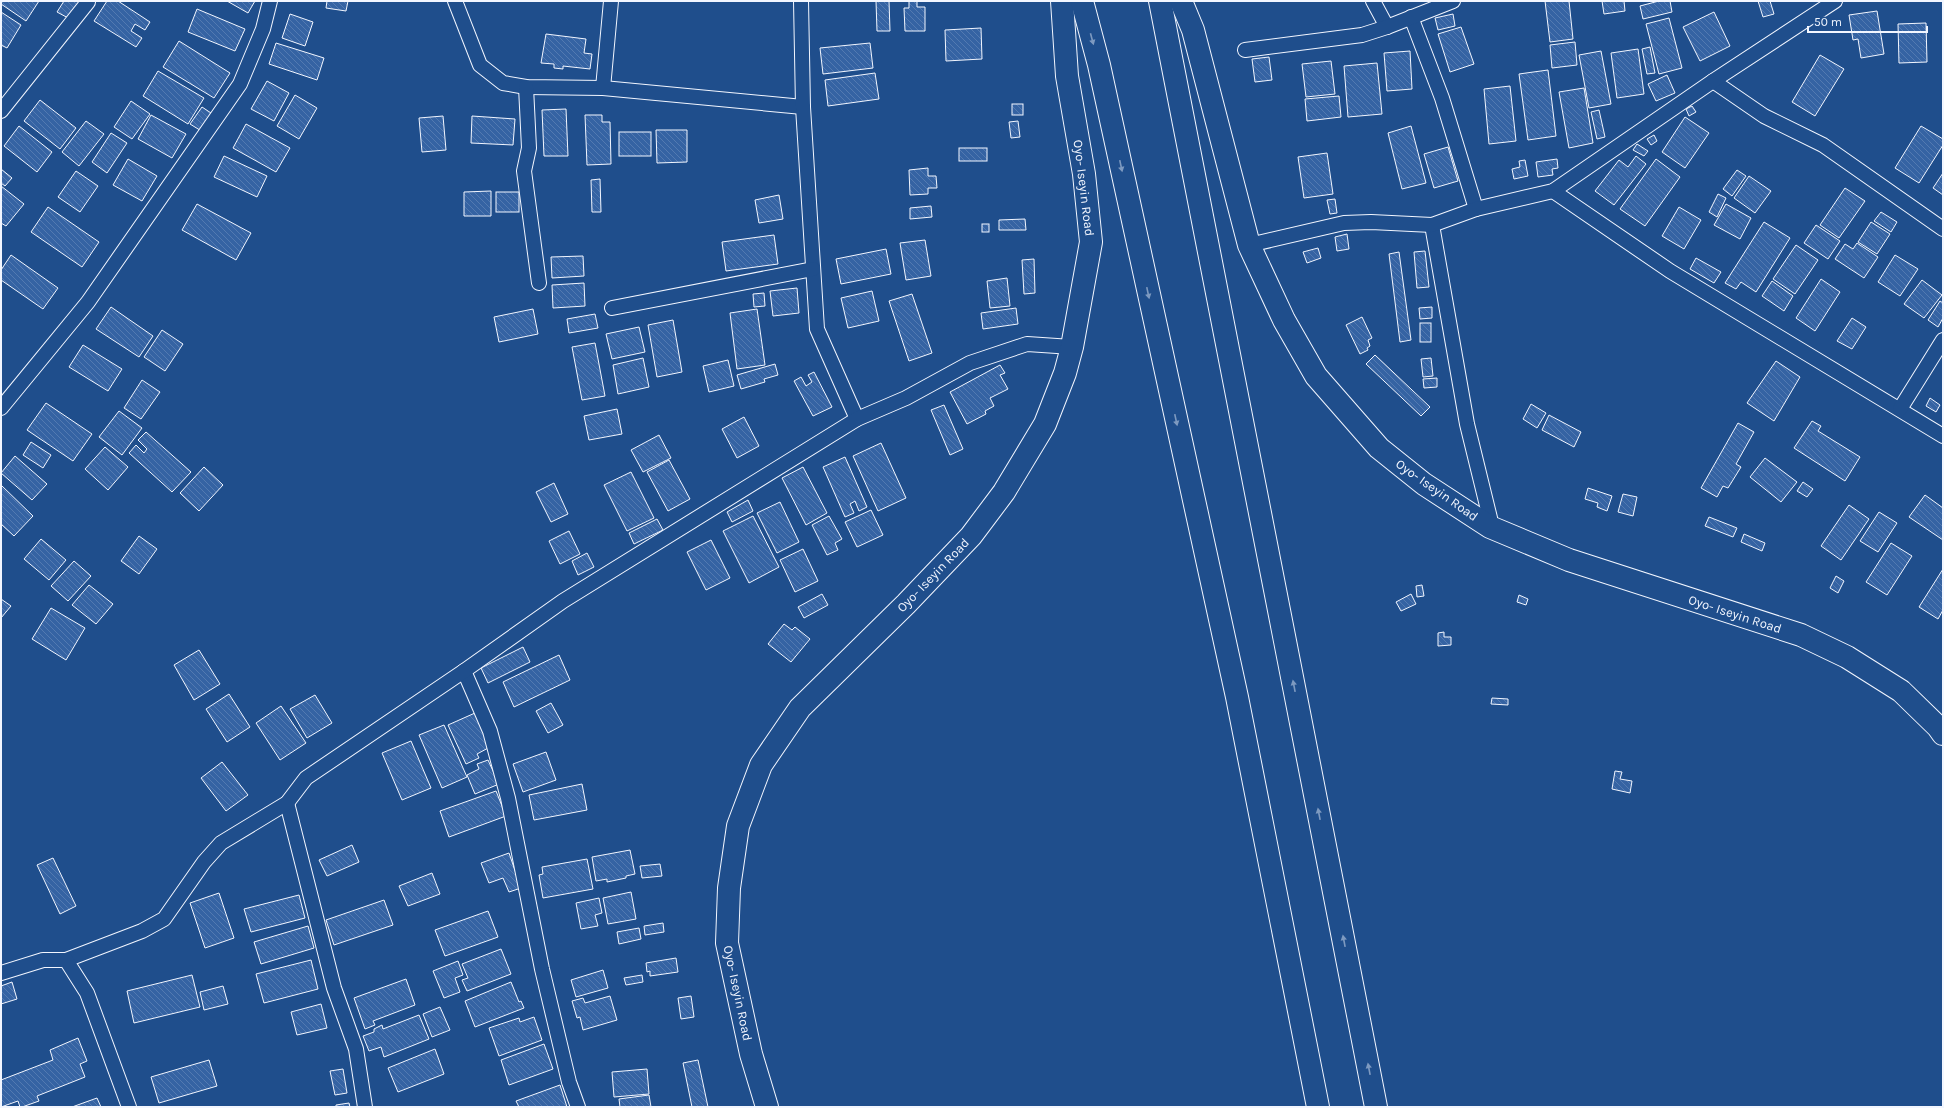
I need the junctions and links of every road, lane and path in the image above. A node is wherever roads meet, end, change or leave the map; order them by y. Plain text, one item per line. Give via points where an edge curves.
1 (270, 1) edge
2 (455, 1) edge
3 (611, 1) edge
4 (801, 1) edge
5 (1082, 1) edge
6 (1160, 1) edge
7 (1182, 1) edge
8 (1374, 1) edge
9 (1453, 1) edge
10 (1835, 1) edge
11 (88, 2) edge
12 (1065, 5) edge
13 (1411, 17) junction
14 (1387, 28) junction
15 (1244, 50) dead end
16 (1713, 81) junction
17 (526, 87) junction
18 (603, 88) junction
19 (803, 107) junction
20 (1, 111) edge
21 (1553, 191) junction
22 (1476, 209) junction
23 (1432, 225) junction
24 (1943, 229) edge
25 (1249, 245) junction
26 (813, 269) junction
27 (539, 283) dead end
28 (612, 308) dead end
29 (1943, 340) edge
30 (1072, 347) junction
31 (1, 408) edge
32 (1900, 409) junction
33 (857, 420) junction
34 (1943, 436) edge
35 (1490, 518) dead end
36 (464, 671) junction
37 (1943, 734) edge
38 (287, 803) junction
39 (66, 960) junction
40 (1, 973) edge
41 (129, 1107) edge
42 (365, 1107) edge
43 (578, 1107) edge
44 (767, 1107) edge
45 (1318, 1107) edge
46 (1376, 1107) edge

1 - 31 street via 263,29 240,84 88,302
2 - 17 street via 480,65 503,83
3 - 18 street
4 - 19 street
5 -> 45 main road via 1099,65 1237,697
46 -> 6 main road
7 - 25 main road, Oyo- Iseyin Road via 1193,30
8 - 14 street
9 - 13 street
10 - 16 street
11 - 20 street
12 - 30 main road, Oyo- Iseyin Road via 1067,76 1084,174 1091,242
13 - 14 street
13 - 22 street via 1442,98
14 - 15 street via 1362,35
16 - 21 street
16 - 24 street via 1764,116 1823,145
17 - 18 street
17 - 27 street via 529,148 524,171
18 - 19 street
19 - 26 street
21 - 22 street
21 - 32 street via 1670,271
22 - 23 street
23 - 25 street via 1344,223
23 - 35 street via 1467,424
25 - 37 main road, Oyo- Iseyin Road via 1284,320 1316,376 1379,448 1424,484 1490,527 1569,560 1801,635 1847,657 1901,691
26 - 28 street
26 - 33 street via 817,329
29 - 32 street
30 - 33 street via 1027,344 970,363 906,398
30 - 44 main road, Oyo- Iseyin Road via 1066,373 1045,424 1004,492 971,536 800,708 761,765 738,826 728,888 727,943 751,1054
32 - 34 street
33 - 36 street via 563,601
36 - 38 street via 306,778
36 - 43 street via 490,731 508,798 542,969 569,1082
38 - 39 street via 222,843 204,862 164,919 142,931
38 - 42 street via 334,988 356,1050
39 - 40 street via 43,960
39 - 41 street via 87,993

